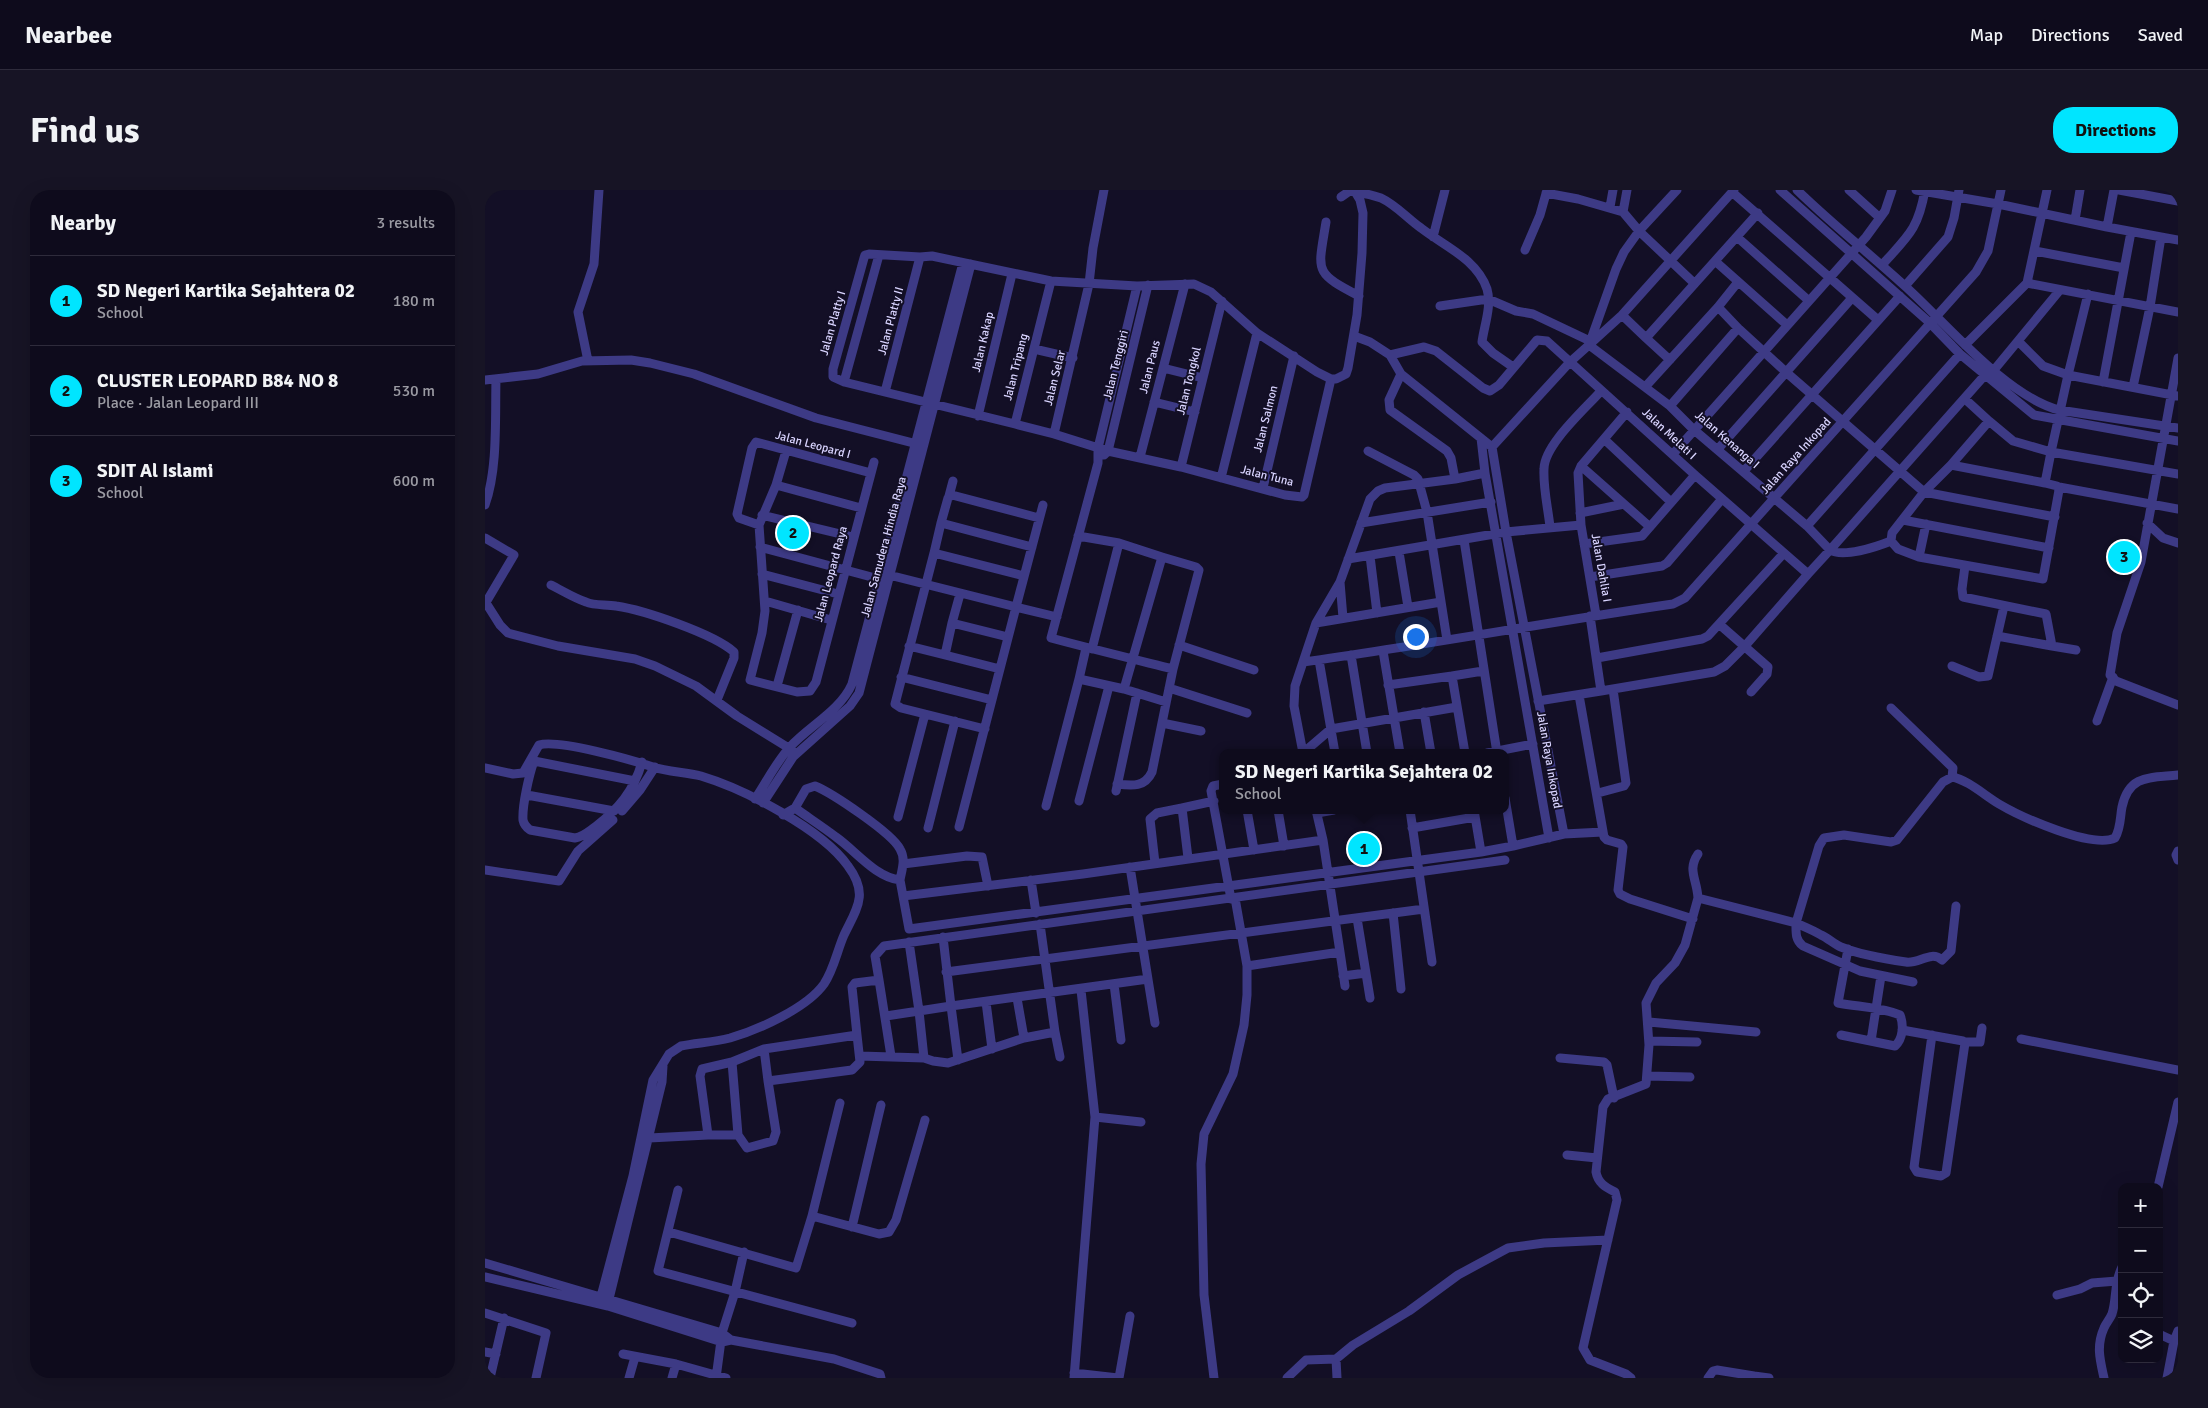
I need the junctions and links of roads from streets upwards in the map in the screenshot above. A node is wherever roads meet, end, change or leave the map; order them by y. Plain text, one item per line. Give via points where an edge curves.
1 (599, 190) edge
2 (1104, 190) edge
3 (1445, 190) edge
4 (1613, 190) edge
5 (1627, 190) edge
6 (1677, 190) edge
7 (1780, 190) edge
8 (1797, 190) edge
9 (1849, 190) edge
10 (1892, 190) edge
11 (2001, 190) edge
12 (2047, 190) edge
13 (2080, 190) edge
14 (2114, 190) edge
15 (2119, 190) edge
16 (1353, 191) edge
17 (1733, 191) edge
18 (1922, 191) edge
19 (1546, 192) edge
20 (1579, 194) edge
21 (1958, 194) edge
22 (1341, 197) dead end
23 (2178, 201) edge
24 (1998, 204) junction
25 (1610, 207) junction
26 (1623, 212) junction
27 (1758, 213) junction
28 (2042, 214) junction
29 (1880, 218) junction
30 (2075, 220) junction
31 (1326, 222) dead end
32 (2107, 227) junction
33 (1639, 231) junction
34 (2131, 232) junction
35 (1433, 237) junction
36 (1737, 237) junction
37 (2161, 237) junction
38 (2178, 240) edge
39 (1855, 249) junction
40 (1525, 250) dead end
41 (2035, 251) junction
42 (879, 255) junction
43 (920, 257) junction
44 (1671, 260) junction
45 (1715, 261) junction
46 (967, 264) junction
47 (1881, 265) junction
48 (2124, 268) junction
49 (1012, 274) junction
50 (1828, 278) junction
51 (1051, 281) junction
52 (1738, 282) junction
53 (1694, 283) junction
54 (2027, 283) junction
55 (1089, 284) junction
56 (1185, 284) junction
57 (1149, 285) junction
58 (1137, 286) junction
59 (1905, 286) junction
60 (2060, 290) junction
61 (2088, 294) junction
62 (1359, 296) junction
63 (1900, 296) junction
64 (1852, 298) junction
65 (1488, 299) junction
66 (1808, 300) junction
67 (2119, 300) junction
68 (1222, 301) junction
69 (1440, 306) dead end
70 (1718, 307) junction
71 (2150, 307) junction
72 (2178, 312) edge
73 (1622, 315) junction
74 (1934, 319) junction
75 (1877, 320) junction
76 (1786, 324) junction
77 (1738, 328) junction
78 (1257, 334) junction
79 (1354, 336) junction
80 (1646, 338) junction
81 (2018, 341) junction
82 (1590, 343) junction
83 (1034, 349) junction
84 (1963, 349) junction
85 (1763, 350) junction
86 (1390, 355) junction
87 (1295, 356) junction
88 (1073, 358) junction
89 (2178, 358) edge
90 (1669, 360) junction
91 (587, 361) junction
92 (1570, 362) junction
93 (1513, 367) junction
94 (1163, 368) junction
95 (1994, 370) junction
96 (1787, 372) junction
97 (1401, 374) junction
98 (1985, 375) junction
99 (2068, 375) junction
100 (1203, 378) junction
101 (496, 379) junction
102 (1331, 379) junction
103 (485, 380) edge
104 (844, 382) junction
105 (2103, 382) junction
106 (1646, 386) junction
107 (2133, 387) junction
108 (1601, 391) junction
109 (885, 392) junction
110 (1812, 394) junction
111 (2174, 395) edge
112 (1965, 399) junction
113 (1154, 402) junction
114 (931, 403) junction
115 (1670, 406) junction
116 (2059, 410) junction
117 (1195, 412) junction
118 (1627, 412) junction
119 (978, 416) junction
120 (1845, 421) junction
121 (1989, 421) junction
122 (2057, 421) junction
123 (1015, 424) junction
124 (2165, 426) junction
125 (2178, 428) edge
126 (1693, 429) junction
127 (1054, 434) junction
128 (1481, 438) junction
129 (1604, 439) junction
130 (2162, 439) junction
131 (2178, 441) edge
132 (919, 445) junction
133 (1492, 447) junction
134 (1098, 448) junction
135 (1876, 448) junction
136 (1718, 449) junction
137 (786, 451) junction
138 (1108, 451) junction
139 (1368, 451) dead end
140 (2051, 452) junction
141 (1673, 454) junction
142 (1140, 457) junction
143 (916, 459) junction
144 (874, 462) dead end
145 (1097, 463) junction
146 (1951, 465) junction
147 (1581, 466) junction
148 (1181, 467) junction
149 (1744, 471) junction
150 (2158, 471) junction
151 (1901, 472) junction
152 (871, 473) junction
153 (1485, 473) junction
154 (2178, 474) edge
155 (1695, 475) junction
156 (1221, 478) junction
157 (1455, 479) junction
158 (953, 481) dead end
159 (1419, 483) junction
160 (2045, 483) junction
161 (776, 484) junction
162 (2059, 487) junction
163 (1263, 488) junction
164 (1924, 492) junction
165 (949, 496) junction
166 (1722, 499) junction
167 (1774, 499) junction
168 (1491, 502) junction
169 (1671, 502) junction
170 (2151, 503) junction
171 (1624, 504) junction
172 (485, 505) edge
173 (1043, 505) dead end
174 (861, 508) junction
175 (2178, 509) edge
176 (1427, 512) junction
177 (1580, 513) junction
178 (762, 516) junction
179 (2055, 517) junction
180 (1039, 518) junction
181 (1903, 520) junction
182 (941, 523) junction
183 (1361, 523) junction
184 (2147, 523) junction
185 (1926, 524) junction
186 (1581, 525) junction
187 (1751, 525) junction
188 (759, 526) junction
189 (1807, 526) junction
190 (1550, 527) junction
191 (1650, 527) junction
192 (1506, 532) junction
193 (1496, 535) junction
194 (1079, 536) junction
195 (853, 537) junction
196 (485, 538) edge
197 (1464, 540) junction
198 (1891, 542) junction
199 (1119, 543) junction
200 (2178, 543) edge
201 (1584, 544) junction
202 (1432, 546) junction
203 (760, 547) junction
204 (1032, 547) junction
205 (2049, 548) junction
206 (1830, 550) junction
207 (1399, 552) junction
208 (1783, 553) junction
209 (934, 554) junction
210 (1370, 556) junction
211 (1919, 556) junction
212 (1162, 557) junction
213 (1348, 559) junction
214 (1965, 566) junction
215 (844, 570) junction
216 (762, 574) junction
217 (1808, 574) junction
218 (889, 575) junction
219 (1024, 576) junction
220 (1590, 577) junction
221 (879, 579) junction
222 (1340, 582) junction
223 (551, 585) dead end
224 (925, 585) junction
225 (838, 594) junction
226 (960, 594) junction
227 (765, 600) junction
228 (1441, 602) junction
229 (486, 603) edge
230 (877, 605) junction
231 (2004, 606) junction
232 (1016, 607) junction
233 (1408, 607) junction
234 (798, 610) junction
235 (1377, 613) junction
236 (1593, 616) junction
237 (1057, 617) junction
238 (1343, 618) junction
239 (831, 620) junction
240 (952, 623) junction
241 (1316, 623) junction
242 (1719, 624) junction
243 (1525, 626) junction
244 (1514, 628) junction
245 (1478, 634) junction
246 (1997, 636) junction
247 (1008, 637) junction
248 (1447, 640) junction
249 (1179, 645) junction
250 (909, 646) junction
251 (1745, 646) junction
252 (2052, 646) junction
253 (1089, 648) junction
254 (2076, 650) dead end
255 (1383, 651) junction
256 (945, 655) junction
257 (1351, 655) junction
258 (1597, 658) junction
259 (1133, 659) junction
260 (1319, 660) junction
261 (1303, 662) junction
262 (1952, 666) dead end
263 (1000, 669) junction
264 (1173, 669) junction
265 (1253, 670) dead end
266 (1483, 671) junction
267 (1452, 676) junction
268 (901, 677) junction
269 (2113, 677) junction
270 (1079, 679) junction
271 (1388, 685) junction
272 (777, 686) junction
273 (1109, 686) junction
274 (1169, 688) junction
275 (1124, 689) junction
276 (1613, 689) junction
277 (1601, 690) junction
278 (1751, 692) dead end
279 (1137, 693) junction
280 (1579, 695) junction
281 (717, 700) junction
282 (992, 700) junction
283 (1538, 701) junction
284 (1166, 702) junction
285 (2178, 705) edge
286 (1457, 707) junction
287 (1891, 708) dead end
288 (1424, 712) junction
289 (1247, 713) dead end
290 (925, 714) junction
291 (1393, 718) junction
292 (2097, 721) dead end
293 (955, 722) junction
294 (1162, 723) junction
295 (1362, 723) junction
296 (985, 729) junction
297 (1331, 729) junction
298 (1201, 731) dead end
299 (1533, 744) junction
300 (1302, 749) edge
301 (1308, 749) edge
302 (1334, 749) edge
303 (1366, 749) edge
304 (1399, 749) edge
305 (1430, 749) edge
306 (1464, 749) edge
307 (1496, 749) edge
308 (1509, 749) edge
309 (793, 750) junction
310 (642, 762) junction
311 (655, 767) junction
312 (485, 768) edge
313 (2178, 774) edge
314 (1952, 778) junction
315 (635, 781) junction
316 (1219, 785) edge
317 (1598, 793) junction
318 (527, 795) junction
319 (759, 801) junction
320 (1079, 801) dead end
321 (1214, 801) junction
322 (1046, 806) dead end
323 (795, 808) junction
324 (1181, 808) junction
325 (615, 811) junction
326 (1248, 814) edge
327 (1280, 814) edge
328 (1317, 814) edge
329 (1410, 814) edge
330 (1475, 814) edge
331 (1508, 814) edge
332 (783, 815) junction
333 (898, 816) dead end
334 (959, 827) dead end
335 (928, 828) dead end
336 (1412, 828) junction
337 (1603, 832) junction
338 (1564, 834) junction
339 (1549, 838) junction
340 (1323, 840) junction
341 (1284, 846) junction
342 (1513, 846) junction
343 (1254, 850) junction
344 (2178, 851) edge
345 (1481, 852) junction
346 (1223, 854) junction
347 (1697, 854) dead end
348 (1188, 858) junction
349 (1505, 860) dead end
350 (2178, 860) edge
351 (1418, 861) junction
352 (1155, 863) junction
353 (903, 864) junction
354 (1130, 867) junction
355 (485, 870) edge
356 (1419, 872) junction
357 (1329, 878) junction
358 (900, 880) junction
359 (1031, 880) junction
360 (988, 886) junction
361 (1231, 893) junction
362 (903, 896) junction
363 (1698, 898) junction
364 (1135, 900) junction
365 (1956, 906) dead end
366 (1424, 909) junction
367 (1137, 910) junction
368 (1036, 912) junction
369 (1393, 913) junction
370 (1357, 918) junction
371 (1693, 919) junction
372 (1336, 920) junction
373 (1797, 923) junction
374 (1040, 924) junction
375 (1239, 933) junction
376 (943, 937) junction
377 (909, 942) junction
378 (1143, 946) junction
379 (1849, 950) junction
380 (1340, 952) junction
381 (1045, 959) junction
382 (1432, 962) dead end
383 (1844, 965) junction
384 (1247, 966) junction
385 (946, 972) junction
386 (1366, 973) junction
387 (1343, 976) junction
388 (1881, 976) junction
389 (1148, 979) junction
390 (879, 980) junction
391 (1913, 982) dead end
392 (1115, 984) junction
393 (1345, 986) dead end
394 (1081, 990) junction
395 (1401, 990) dead end
396 (1049, 994) junction
397 (1017, 998) junction
398 (1370, 998) dead end
399 (986, 1002) junction
400 (951, 1006) junction
401 (1876, 1008) junction
402 (919, 1011) junction
403 (886, 1016) junction
404 (1649, 1022) junction
405 (1155, 1023) dead end
406 (1982, 1028) dead end
407 (1902, 1030) junction
408 (1055, 1032) junction
409 (1756, 1032) dead end
410 (1841, 1034) dead end
411 (857, 1035) junction
412 (1932, 1035) junction
413 (1024, 1038) junction
414 (2021, 1039) dead end
415 (1121, 1040) dead end
416 (1649, 1041) junction
417 (1871, 1041) junction
418 (1697, 1042) dead end
419 (1964, 1042) junction
420 (992, 1048) junction
421 (764, 1049) junction
422 (860, 1056) junction
423 (891, 1056) junction
424 (1060, 1057) dead end
425 (924, 1058) junction
426 (1559, 1058) dead end
427 (958, 1060) junction
428 (732, 1062) junction
429 (663, 1065) junction
430 (2178, 1070) edge
431 (1648, 1076) junction
432 (1690, 1077) dead end
433 (768, 1081) junction
434 (1614, 1098) junction
435 (2178, 1102) edge
436 (840, 1103) dead end
437 (881, 1105) dead end
438 (1095, 1117) junction
439 (925, 1120) dead end
440 (1141, 1122) dead end
441 (738, 1134) junction
442 (708, 1135) junction
443 (649, 1138) junction
444 (1567, 1155) dead end
445 (1597, 1158) junction
446 (2159, 1183) edge
447 (678, 1190) dead end
448 (812, 1216) junction
449 (852, 1227) junction
450 (669, 1232) junction
451 (1608, 1240) junction
452 (744, 1252) junction
453 (487, 1264) edge
454 (2120, 1273) edge
455 (485, 1277) edge
456 (2117, 1281) junction
457 (735, 1292) junction
458 (2057, 1295) dead end
459 (604, 1301) junction
460 (485, 1313) edge
461 (2112, 1314) junction
462 (1130, 1316) dead end
463 (504, 1318) junction
464 (2120, 1318) edge
465 (852, 1323) dead end
466 (2178, 1331) edge
467 (2163, 1336) edge
468 (725, 1338) junction
469 (2174, 1341) junction
470 (485, 1352) edge
471 (496, 1354) junction
472 (623, 1354) dead end
473 (635, 1356) junction
474 (1336, 1359) junction
475 (676, 1364) junction
476 (1074, 1376) edge
477 (719, 1377) edge
478 (1754, 1377) edge
479 (490, 1378) edge
480 (536, 1378) edge
481 (629, 1378) edge
482 (672, 1378) edge
483 (881, 1378) edge
484 (1119, 1378) edge
485 (1214, 1378) edge
486 (1287, 1378) edge
487 (1337, 1378) edge
488 (1631, 1378) edge
489 (1708, 1378) edge
490 (1769, 1378) edge
491 (2104, 1378) edge
492 (2167, 1378) edge

1 - 91 street via 594,264 578,312
2 - 55 street, Jalan Selar
3 - 35 street
4 - 25 street
5 - 26 street
6 - 33 street
7 - 39 street
8 - 39 street
9 - 29 street
10 - 29 street via 1889,205
11 - 24 street, Jalan Raya Inkopad
12 - 28 street
13 - 30 street
14 - 32 street
15 - 23 street
16 - 22 street
16 - 35 street via 1388,202
16 - 62 street via 1360,200 1363,213
17 - 27 street
17 - 44 street
18 - 21 street
18 - 47 street via 1921,213 1913,230
19 - 20 street
19 - 40 street
20 - 25 street
21 - 24 street
21 - 59 street via 1948,237
24 - 28 street
24 - 74 street, Jalan Raya Inkopad via 1986,258
25 - 26 street
26 - 33 street
27 - 36 street
27 - 50 street
28 - 30 street
28 - 41 street
29 - 39 street
30 - 32 street
31 - 62 street via 1322,270 1331,281
32 - 34 street
33 - 44 street
33 - 82 street via 1619,260
34 - 37 street
34 - 48 street
35 - 65 street via 1475,268 1484,282
36 - 45 street
36 - 66 street
37 - 38 street
37 - 71 street
39 - 47 street
39 - 50 street
39 - 63 street
41 - 48 street
41 - 54 street
42 - 43 street
42 - 104 street
42 - 104 street, Jalan Platty I via 865,255 833,369 833,377
43 - 46 street via 932,256
43 - 109 street, Jalan Platty II
44 - 53 street
44 - 73 street
45 - 52 street
45 - 53 street
46 - 49 street
46 - 114 street, Jalan Samudera Hindia Raya
47 - 59 street
48 - 67 street
49 - 51 street
49 - 119 street, Jalan Kakap
50 - 64 street
50 - 66 street
51 - 55 street
51 - 83 street, Jalan Tripang
52 - 70 street
52 - 76 street
53 - 80 street
54 - 60 street
54 - 84 street
55 - 58 street
55 - 88 street, Jalan Selar
56 - 57 street
56 - 68 street via 1202,287
56 - 94 street, Jalan Paus
57 - 58 street
57 - 138 street, Jalan Tenggiri
58 - 134 street, Jalan Tenggiri
59 - 74 street
60 - 61 street
60 - 81 street
61 - 67 street
61 - 99 street
62 - 79 street
63 - 74 street
63 - 75 street
64 - 75 street
64 - 96 street
65 - 69 street
65 - 82 street via 1533,314
65 - 93 street via 1482,342
66 - 76 street
67 - 71 street
67 - 105 street
68 - 78 street
68 - 100 street, Jalan Tongkol
70 - 77 street
70 - 90 street
71 - 72 street
71 - 107 street
73 - 80 street
73 - 82 street
74 - 84 street
74 - 120 street, Jalan Raya Inkopad
75 - 110 street
76 - 85 street
77 - 85 street
77 - 115 street
78 - 87 street
78 - 156 street
79 - 86 street
79 - 102 street via 1346,374
80 - 90 street
81 - 95 street
81 - 99 street via 2043,366
82 - 92 street
82 - 106 street, Jalan Kenanga I
83 - 88 street
83 - 123 street, Jalan Tripang
84 - 95 street
84 - 98 street
84 - 135 street
85 - 96 street
85 - 126 street
86 - 93 street via 1428,348 1490,391
86 - 97 street
87 - 102 street
87 - 163 street, Jalan Salmon
88 - 127 street, Jalan Selar
89 - 111 street
90 - 106 street
91 - 101 street via 538,374
91 - 132 street via 631,360 664,366 816,418
92 - 93 street via 1547,341 1539,339
92 - 108 street, Jalan Melati I
92 - 133 street
94 - 100 street
94 - 113 street, Jalan Paus
95 - 116 street via 2039,403
96 - 110 street
96 - 136 street
97 - 128 street
97 - 157 street via 1389,400 1390,411 1447,451
98 - 112 street
98 - 122 street via 2034,415
99 - 105 street
99 - 116 street
100 - 117 street, Jalan Tongkol
101 - 103 street
101 - 172 street via 493,460
102 - 163 street, Jalan Tuna via 1304,495 1293,497
104 - 109 street
105 - 107 street
106 - 115 street, Jalan Kenanga I
107 - 111 street
108 - 118 street, Jalan Melati I
108 - 190 street via 1546,456 1544,469
109 - 114 street
110 - 120 street
110 - 149 street
111 - 124 street
112 - 121 street
112 - 151 street
113 - 117 street
113 - 142 street, Jalan Paus
114 - 119 street
114 - 132 street, Jalan Samudera Hindia Raya
115 - 126 street, Jalan Kenanga I
116 - 122 street
116 - 124 street
117 - 148 street, Jalan Tongkol
118 - 129 street
118 - 141 street, Jalan Melati I
119 - 123 street
120 - 135 street
120 - 167 street, Jalan Raya Inkopad
121 - 140 street via 2013,440
121 - 146 street
122 - 130 street
122 - 140 street
123 - 127 street
124 - 125 street
124 - 130 street
126 - 136 street, Jalan Kenanga I
126 - 141 street
127 - 134 street
128 - 133 street
128 - 153 street, Jalan Raya Inkopad
129 - 147 street
129 - 169 street
130 - 131 street
130 - 150 street
132 - 143 street, Jalan Samudera Hindia Raya
133 - 192 street, Jalan Raya Inkopad
134 - 138 street, Jalan Tuna
134 - 145 street, Jalan Tenggiri
135 - 151 street
135 - 189 street
136 - 149 street, Jalan Kenanga I
137 - 152 street, Jalan Leopard I
137 - 161 street
137 - 188 street, Jalan Leopard I via 756,442 752,448 737,514 739,518
138 - 142 street, Jalan Tuna
138 - 145 street
139 - 159 street via 1414,475
140 - 150 street
140 - 160 street
141 - 155 street, Jalan Melati I
142 - 148 street, Jalan Tuna
143 - 218 street, Jalan Samudera Hindia Raya
143 - 221 street, Jalan Samudera Hindia Raya
144 - 152 street, Jalan Leopard Raya
145 - 194 street, Jalan Tenggiri
146 - 160 street
146 - 164 street
147 - 171 street
147 - 177 street via 1577,477
148 - 156 street, Jalan Tuna
149 - 167 street, Jalan Kenanga I
150 - 154 street
150 - 170 street
151 - 164 street
151 - 206 street
152 - 174 street, Jalan Leopard Raya
153 - 157 street
153 - 168 street, Jalan Raya Inkopad
155 - 166 street, Jalan Melati I
155 - 169 street
156 - 163 street, Jalan Tuna
157 - 159 street
158 - 165 street
159 - 176 street
159 - 183 street via 1378,491 1370,499
160 - 162 street
161 - 174 street
161 - 178 street
162 - 170 street
162 - 179 street
164 - 179 street
164 - 181 street
165 - 180 street
165 - 182 street
166 - 187 street, Jalan Melati I
166 - 220 street via 1662,566
167 - 187 street, Jalan Raya Inkopad
167 - 189 street, Jalan Kenanga I
168 - 176 street
168 - 193 street, Jalan Raya Inkopad
169 - 191 street
170 - 175 street
170 - 184 street
171 - 177 street
171 - 191 street
173 - 180 street
174 - 195 street, Jalan Leopard Raya
176 - 183 street
176 - 202 street
177 - 186 street
178 - 188 street
178 - 195 street
179 - 205 street
180 - 204 street
181 - 185 street
181 - 198 street via 1892,533
182 - 204 street
182 - 209 street
183 - 213 street
184 - 200 street via 2163,538
184 - 269 street via 2138,573 2114,646 2110,666
185 - 205 street
185 - 211 street
186 - 190 street
186 - 201 street, Jalan Dahlia I
187 - 208 street, Jalan Melati I
187 - 236 street, Jalan Raya Inkopad via 1691,593 1679,602
188 - 203 street
189 - 206 street, Jalan Kenanga I
190 - 192 street
191 - 201 street via 1642,536
192 - 193 street
192 - 243 street, Jalan Raya Inkopad
193 - 197 street
193 - 244 street, Jalan Raya Inkopad
194 - 199 street
194 - 237 street, Jalan Tenggiri
195 - 215 street, Jalan Leopard Raya
196 - 229 street via 514,555
197 - 202 street
197 - 245 street
198 - 206 street via 1839,554
198 - 211 street via 1898,549
199 - 212 street
199 - 253 street
201 - 220 street, Jalan Dahlia I
202 - 207 street
202 - 228 street
203 - 215 street
203 - 216 street
204 - 219 street
205 - 214 street via 2043,579
206 - 217 street
207 - 210 street
207 - 233 street
208 - 217 street, Jalan Melati I
208 - 242 street
209 - 219 street
209 - 224 street
210 - 213 street
210 - 235 street
211 - 214 street
212 - 249 street via 1199,568
212 - 259 street
213 - 222 street
214 - 231 street via 1963,596
215 - 221 street
215 - 225 street, Jalan Leopard Raya
216 - 225 street
216 - 227 street
217 - 251 street
218 - 224 street
218 - 230 street, Jalan Samudera Hindia Raya
219 - 232 street
220 - 236 street, Jalan Dahlia I
221 - 230 street, Jalan Samudera Hindia Raya
222 - 238 street
222 - 241 street
223 - 281 street via 587,603 650,614 729,647 734,652 733,658
224 - 226 street
224 - 250 street
225 - 239 street, Jalan Leopard Raya
226 - 232 street
226 - 240 street
227 - 234 street
227 - 272 street via 764,626 750,680
228 - 233 street
228 - 248 street
229 - 281 street via 508,633 558,646 635,659 671,674
230 - 309 street, Jalan Samudera Hindia Raya via 849,691
231 - 246 street
231 - 252 street via 2046,614
232 - 237 street
232 - 247 street
233 - 235 street
234 - 239 street
234 - 272 street
235 - 238 street
236 - 243 street, Jalan Raya Inkopad
236 - 258 street, Jalan Dahlia I
237 - 253 street, Jalan Tenggiri via 1051,638
238 - 241 street
239 - 272 street, Jalan Leopard Raya via 816,682 810,691 797,692
240 - 247 street
240 - 256 street
241 - 261 street
242 - 251 street
242 - 258 street via 1702,639
243 - 244 street, Jalan Raya Inkopad
243 - 283 street, Jalan Raya Inkopad
244 - 245 street, Jalan Raya Inkopad
244 - 299 street, Jalan Raya Inkopad
245 - 248 street, Jalan Raya Inkopad
245 - 266 street
246 - 252 street
246 - 262 street via 1988,676 1979,677
247 - 263 street
248 - 255 street, Jalan Raya Inkopad
249 - 264 street
249 - 265 street
250 - 256 street
250 - 268 street
251 - 276 street via 1714,672
251 - 278 street via 1768,669
252 - 254 street
253 - 259 street
253 - 270 street
255 - 257 street, Jalan Raya Inkopad
255 - 271 street
256 - 263 street
257 - 260 street, Jalan Raya Inkopad
257 - 295 street
258 - 277 street, Jalan Dahlia I
259 - 264 street
259 - 275 street
260 - 261 street, Jalan Raya Inkopad
260 - 297 street
261 - 300 street via 1293,700
263 - 282 street
264 - 274 street
266 - 267 street
266 - 307 street
267 - 271 street
267 - 286 street
268 - 282 street
268 - 290 street via 895,704
269 - 285 street
269 - 292 street
270 - 273 street
270 - 322 street
271 - 291 street
273 - 275 street
273 - 320 street
274 - 284 street
274 - 289 street
275 - 279 street
276 - 277 street
276 - 317 street via 1626,782 1624,786
277 - 280 street
279 - 284 street
279 - 294 street via 1117,787 1147,782
280 - 283 street
280 - 317 street
281 - 309 street
282 - 296 street
283 - 338 street, Jalan Raya Inkopad
284 - 294 street
286 - 288 street
286 - 306 street
287 - 314 street via 1953,768
288 - 291 street
288 - 305 street
290 - 293 street
290 - 333 street
291 - 295 street
291 - 304 street
293 - 296 street
293 - 335 street
294 - 298 street
295 - 297 street
295 - 303 street
296 - 334 street
297 - 301 street
297 - 302 street
299 - 308 street
299 - 339 street, Jalan Raya Inkopad
309 - 319 street, Jalan Samudera Hindia Raya
310 - 311 street
310 - 312 street via 545,744 539,746 523,773
310 - 315 street
311 - 319 street via 703,777
311 - 355 street via 631,802 578,851 559,881
313 - 314 street via 2135,782 2122,807 2118,834 2104,841 2041,824
314 - 373 street via 1943,782 1897,840 1891,842 1844,835 1824,838
315 - 318 street via 534,761
315 - 325 street
316 - 321 street via 1212,788
317 - 337 street
318 - 325 street
318 - 325 street via 523,821 530,830 581,837
319 - 332 street
321 - 324 street
321 - 346 street
323 - 332 street
323 - 353 street via 806,789 812,786 819,788 871,821 897,843
323 - 358 street via 872,866 891,879
324 - 348 street
324 - 352 street via 1157,813 1150,819
326 - 343 street
327 - 341 street
328 - 340 street
329 - 336 street
330 - 336 street
330 - 345 street
331 - 342 street
332 - 429 street via 828,845 848,865 857,882 859,906 831,971 823,985 810,997 782,1016 740,1035 681,1046 669,1054
336 - 351 street
337 - 338 street
337 - 371 street via 1607,840 1623,847 1618,885 1621,894
338 - 339 street
339 - 342 street
340 - 341 street
340 - 357 street
341 - 343 street
342 - 345 street
343 - 346 street
344 - 350 street
345 - 351 street
346 - 348 street
346 - 361 street
347 - 363 street via 1692,870
348 - 352 street
349 - 356 street
351 - 356 street
351 - 357 street
352 - 354 street
353 - 358 street
353 - 360 street via 979,856 984,861
354 - 359 street
354 - 364 street
356 - 357 street
356 - 366 street
357 - 361 street
357 - 361 street
357 - 372 street
358 - 362 street
359 - 360 street
359 - 368 street
360 - 362 street
361 - 364 street
361 - 367 street
361 - 375 street
362 - 368 street via 909,929
363 - 371 street
363 - 373 street
364 - 367 street
364 - 368 street
365 - 379 street via 1951,951 1942,960 1931,956 1906,962
366 - 369 street
366 - 382 street
367 - 374 street
367 - 378 street
369 - 370 street
369 - 395 street
370 - 372 street
370 - 386 street
371 - 404 street via 1681,954 1656,983 1648,998 1646,1013
372 - 375 street
372 - 380 street
373 - 379 street
373 - 383 street via 1799,943
374 - 376 street
374 - 381 street
375 - 378 street
375 - 384 street
376 - 377 street
376 - 385 street
377 - 390 street via 884,946 876,952
377 - 402 street
378 - 381 street
378 - 389 street
379 - 383 street
380 - 384 street
380 - 387 street
381 - 385 street
381 - 396 street
383 - 388 street
383 - 401 street via 1838,1003
384 - 485 street via 1247,1006 1237,1062 1204,1134 1202,1147 1204,1295
385 - 400 street
386 - 387 street
386 - 398 street
387 - 393 street
388 - 391 street
388 - 401 street
389 - 392 street
389 - 405 street
390 - 403 street
390 - 411 street via 855,983 852,987
392 - 394 street
392 - 415 street
394 - 396 street
394 - 438 street
396 - 397 street
396 - 408 street
397 - 399 street
397 - 413 street
399 - 400 street
399 - 420 street
400 - 402 street
400 - 427 street
401 - 407 street via 1900,1015
401 - 417 street
402 - 403 street
402 - 425 street
403 - 423 street
404 - 409 street
404 - 416 street
406 - 419 street via 1980,1042
407 - 412 street
407 - 417 street via 1895,1046
408 - 413 street
408 - 424 street
410 - 417 street
411 - 421 street
411 - 422 street
412 - 419 street
412 - 419 street via 1914,1166 1917,1172 1941,1176 1946,1173
413 - 420 street
414 - 430 street
416 - 418 street
416 - 431 street
420 - 427 street
421 - 428 street
421 - 433 street
422 - 423 street
422 - 433 street via 857,1067 852,1070
423 - 425 street
425 - 427 street via 945,1063
426 - 434 street via 1603,1062 1607,1065
428 - 441 street
428 - 442 street via 701,1071
429 - 443 street via 663,1082
429 - 459 street via 653,1080
431 - 432 street
431 - 434 street via 1646,1084
433 - 441 street via 775,1138 747,1148
434 - 445 street via 1608,1099 1603,1107
435 - 446 street
436 - 448 street
437 - 449 street
438 - 440 street
438 - 476 street
439 - 449 street via 892,1229 879,1234
441 - 442 street
442 - 443 street
443 - 459 street
444 - 445 street
445 - 451 street via 1597,1179 1617,1196
447 - 450 street
448 - 449 street
448 - 452 street via 796,1268
450 - 452 street
450 - 457 street via 658,1271
451 - 474 street via 1508,1248 1458,1276
451 - 488 street via 1583,1352 1590,1360
452 - 457 street
453 - 455 street
453 - 459 street
454 - 456 street
455 - 459 street
456 - 458 street via 2092,1283
456 - 461 street
457 - 465 street
457 - 468 street
459 - 468 street
460 - 463 street
461 - 464 street
461 - 491 street via 2099,1344
462 - 484 street
463 - 471 street
463 - 480 street via 546,1333
466 - 469 street
467 - 469 street
468 - 477 street
468 - 483 street via 834,1359 880,1374
469 - 492 street
470 - 471 street
471 - 479 street
472 - 473 street
473 - 475 street
473 - 481 street
474 - 486 street via 1306,1360
474 - 487 street
475 - 477 street
475 - 482 street
476 - 484 street
478 - 489 street via 1717,1370
478 - 490 street

